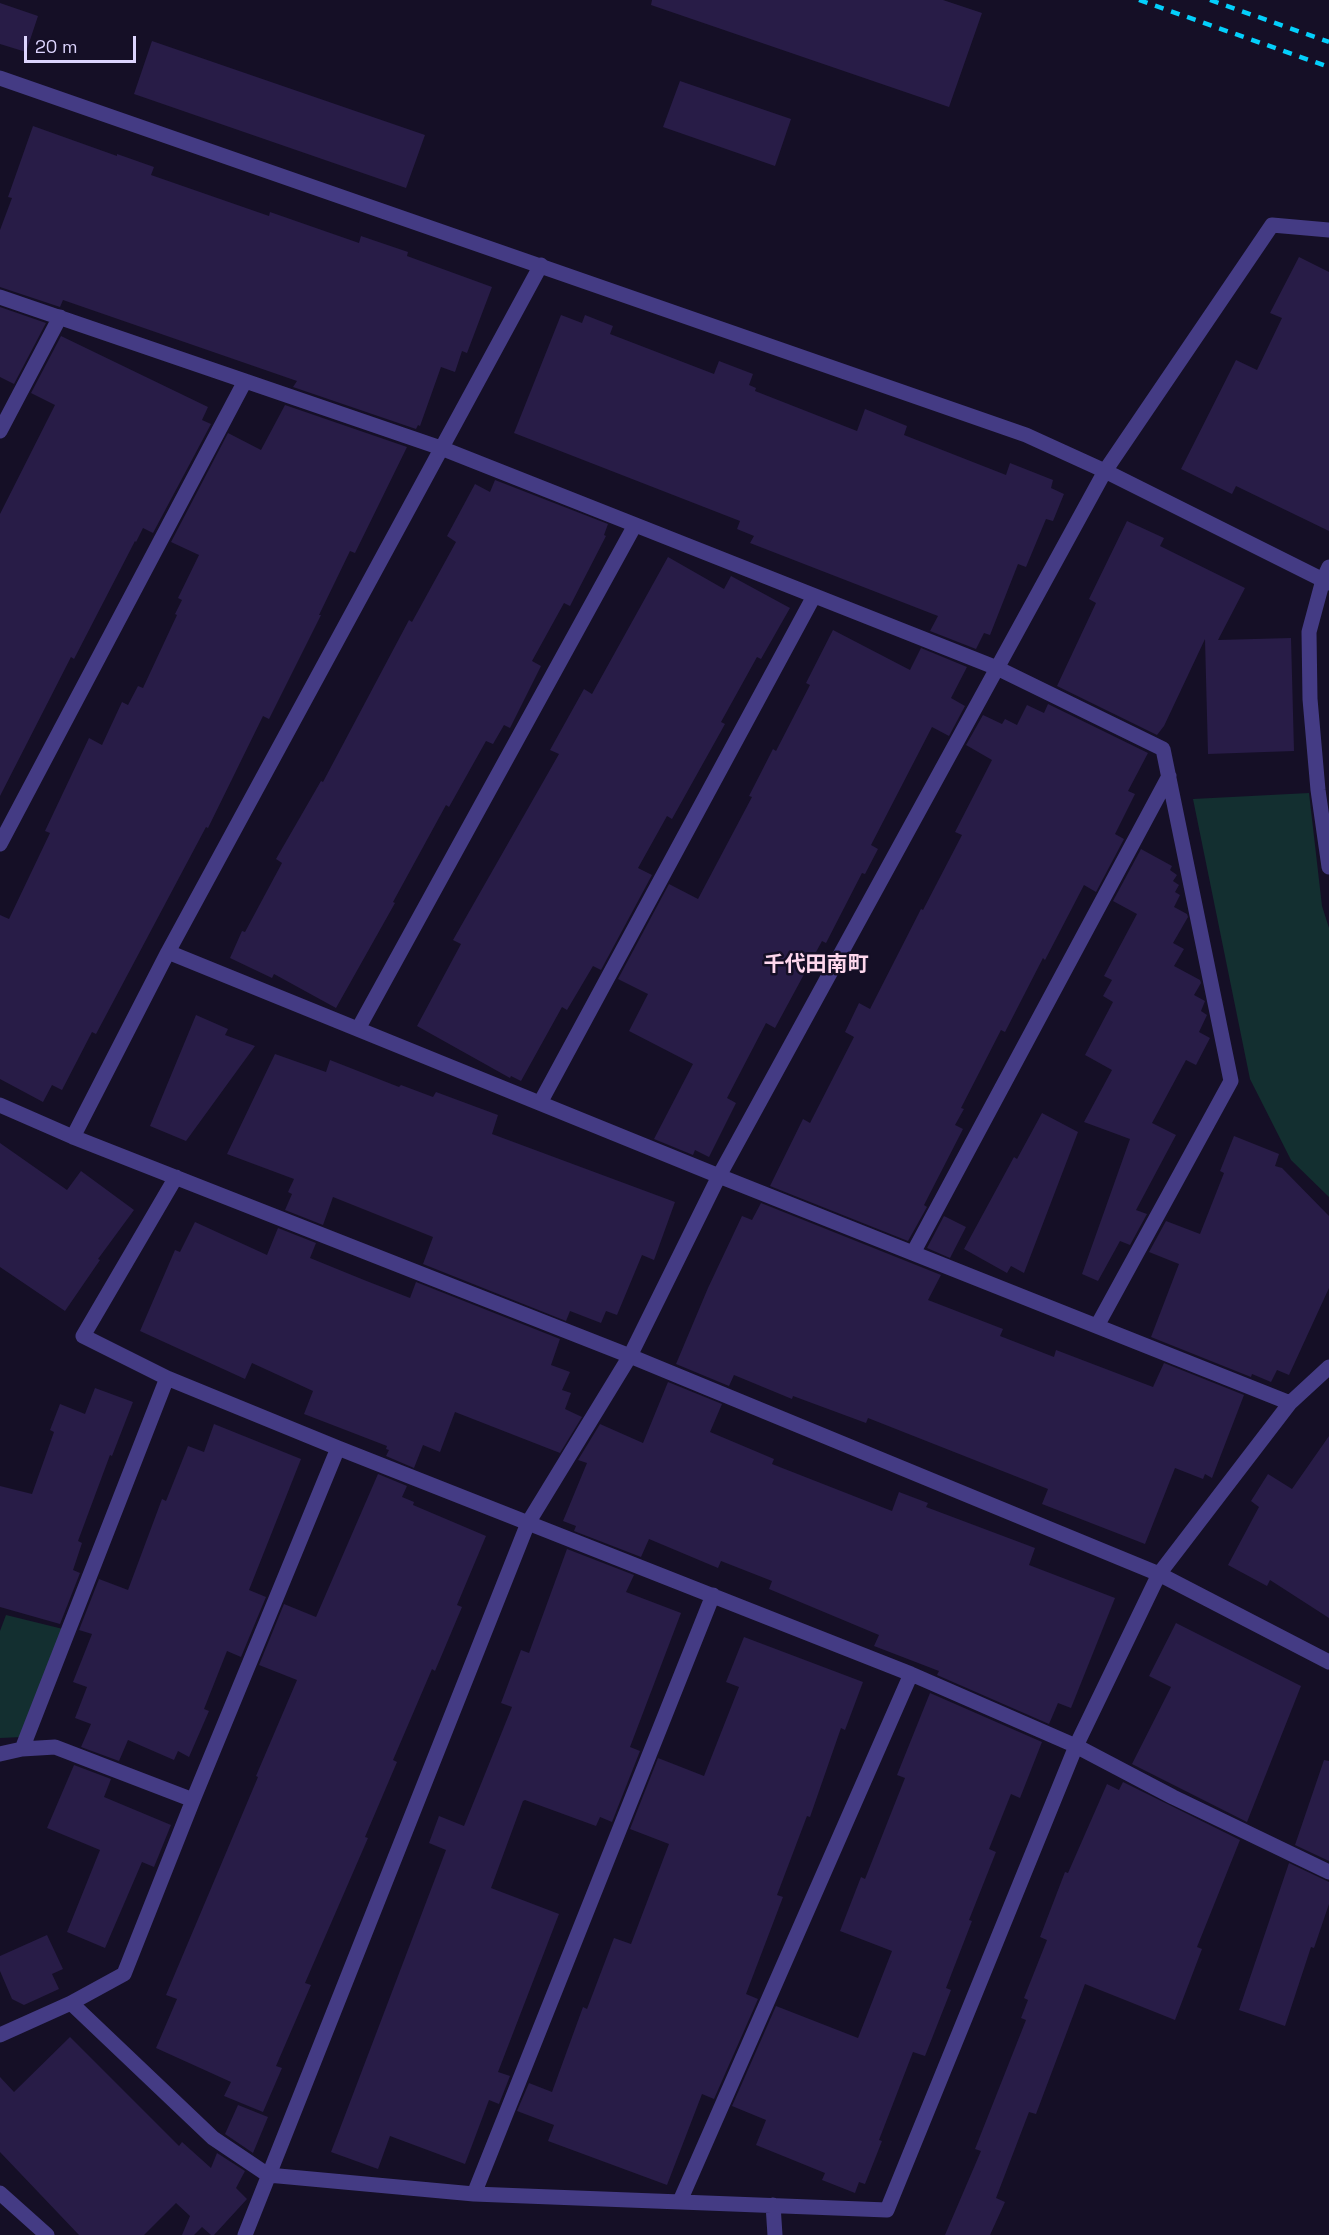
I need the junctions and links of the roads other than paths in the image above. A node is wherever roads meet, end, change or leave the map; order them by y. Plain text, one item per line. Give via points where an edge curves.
1 (0, 78) edge
2 (1329, 230) edge
3 (541, 265) junction
4 (0, 297) edge
5 (60, 317) junction
6 (244, 381) junction
7 (0, 431) edge
8 (441, 448) junction
9 (1105, 471) junction
10 (635, 525) junction
11 (1327, 577) edge
12 (814, 596) junction
13 (997, 669) junction
14 (1169, 776) junction
15 (0, 844) edge
16 (1329, 867) edge
17 (168, 952) junction
18 (358, 1029) junction
19 (540, 1103) junction
20 (0, 1105) edge
21 (73, 1137) junction
22 (719, 1176) junction
23 (176, 1177) junction
24 (913, 1253) junction
25 (1096, 1326) junction
26 (630, 1356) junction
27 (1329, 1367) edge
28 (167, 1378) junction
29 (1290, 1403) junction
30 (338, 1448) junction
31 (528, 1523) junction
32 (1159, 1574) junction
33 (713, 1595) junction
34 (1329, 1662) edge
35 (911, 1674) junction
36 (1076, 1746) junction
37 (22, 1749) junction
38 (0, 1754) edge
39 (194, 1800) junction
40 (1329, 1872) edge
41 (71, 2003) junction
42 (0, 2035) edge
43 (268, 2175) junction
44 (0, 2193) edge
45 (474, 2194) junction
46 (680, 2201) junction
47 (773, 2205) junction
48 (47, 2235) edge
49 (245, 2235) edge
50 (775, 2235) edge

1 - 3 street
2 - 9 street via 1272,225
3 - 8 street
3 - 9 street via 1026,435
4 - 5 street
5 - 6 street
5 - 7 street
6 - 8 street
6 - 15 street
8 - 10 street
8 - 17 street
9 - 11 street
9 - 13 street
10 - 12 street
10 - 18 street
11 - 16 street via 1309,632 1310,699
12 - 13 street
12 - 19 street
13 - 14 street via 1163,749
13 - 22 street
14 - 24 street
14 - 25 street via 1231,1081
17 - 18 street
17 - 21 street
18 - 19 street
19 - 22 street
20 - 21 street
21 - 23 street
22 - 24 street
22 - 26 street
23 - 26 street
23 - 28 street via 83,1336
24 - 25 street
25 - 29 street
26 - 31 street
26 - 32 street
27 - 29 street
28 - 30 street
28 - 37 street
29 - 32 street
30 - 31 street
30 - 39 street
31 - 33 street
31 - 43 street
32 - 34 street
32 - 36 street
33 - 35 street
33 - 45 street
35 - 36 street
35 - 46 street
36 - 40 street
36 - 47 street via 887,2210
37 - 38 street
37 - 39 street via 56,1747
39 - 41 street via 124,1974
41 - 42 street
41 - 43 street via 213,2138
43 - 45 street
43 - 49 street
44 - 48 street
45 - 46 street
46 - 47 street
47 - 50 street

